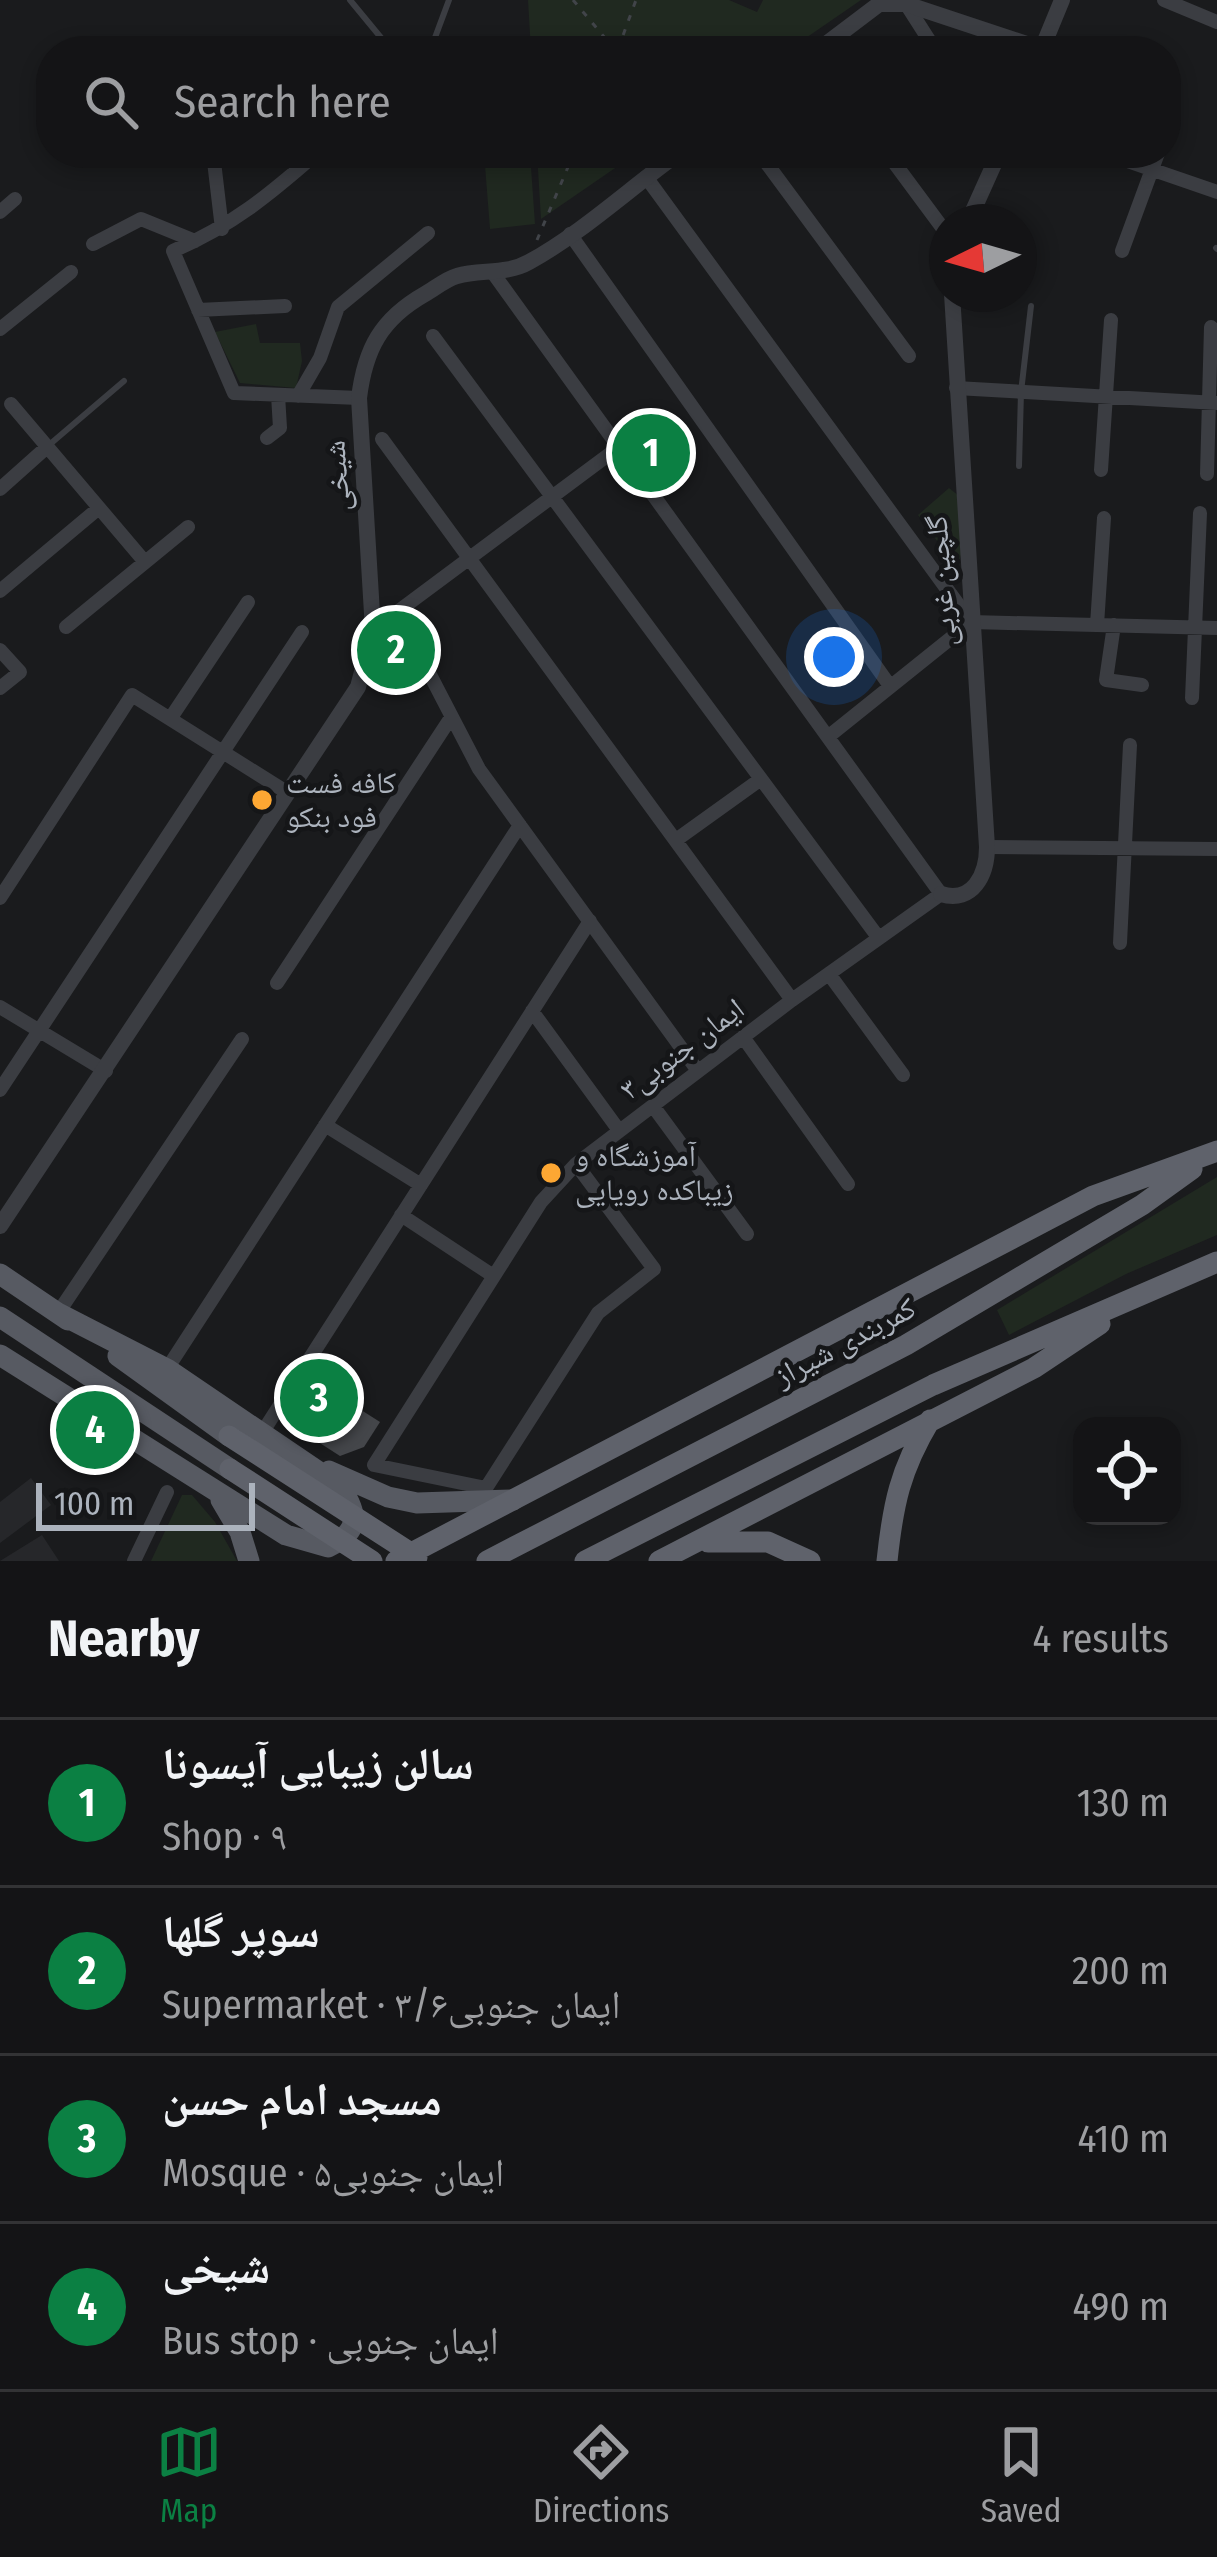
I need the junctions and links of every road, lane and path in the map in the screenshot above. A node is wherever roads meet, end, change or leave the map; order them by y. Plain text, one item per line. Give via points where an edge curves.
1 (350, 0) edge
2 (449, 0) edge
3 (573, 0) edge
4 (636, 0) edge
5 (1062, 0) edge
6 (1164, 0) edge
7 (906, 4) junction
8 (1217, 22) edge
9 (380, 36) edge
10 (436, 36) edge
11 (603, 36) edge
12 (622, 36) edge
13 (836, 36) edge
14 (926, 36) edge
15 (1000, 36) edge
16 (1047, 36) edge
17 (215, 168) edge
18 (296, 168) edge
19 (300, 168) edge
20 (568, 168) edge
21 (658, 168) edge
22 (770, 168) edge
23 (898, 168) edge
24 (992, 168) edge
25 (1148, 168) edge
26 (1151, 169) junction
27 (296, 171) junction
28 (646, 177) junction
29 (1217, 191) edge
30 (15, 199) dead end
31 (976, 204) edge
32 (929, 210) edge
33 (0, 212) edge
34 (222, 230) junction
35 (428, 233) dead end
36 (569, 234) junction
37 (195, 242) junction
38 (93, 244) dead end
39 (1122, 251) dead end
40 (526, 264) junction
41 (71, 272) dead end
42 (493, 273) junction
43 (285, 306) dead end
44 (198, 310) junction
45 (953, 312) edge
46 (1029, 312) edge
47 (1111, 320) dead end
48 (1210, 327) dead end
49 (0, 329) edge
50 (433, 336) dead end
51 (909, 356) dead end
52 (124, 381) dead end
53 (956, 388) junction
54 (1021, 392) junction
55 (278, 395) junction
56 (298, 396) junction
57 (1105, 396) junction
58 (359, 398) junction
59 (1213, 402) edge
60 (11, 404) dead end
61 (268, 438) dead end
62 (382, 440) dead end
63 (47, 447) junction
64 (619, 447) junction
65 (1019, 466) dead end
66 (1101, 470) dead end
67 (1207, 474) dead end
68 (0, 489) edge
69 (552, 497) junction
70 (99, 508) junction
71 (1200, 513) dead end
72 (1104, 518) dead end
73 (188, 527) dead end
74 (470, 557) junction
75 (145, 562) junction
76 (0, 591) edge
77 (248, 602) dead end
78 (971, 622) junction
79 (1106, 625) junction
80 (66, 627) dead end
81 (1194, 627) junction
82 (1217, 628) edge
83 (373, 631) junction
84 (302, 632) dead end
85 (0, 650) edge
86 (1142, 685) dead end
87 (890, 686) junction
88 (0, 688) edge
89 (1192, 698) dead end
90 (450, 718) junction
91 (170, 719) junction
92 (829, 736) junction
93 (1130, 745) dead end
94 (223, 752) junction
95 (761, 779) junction
96 (288, 794) junction
97 (520, 825) junction
98 (676, 840) junction
99 (1124, 848) junction
100 (1217, 849) edge
101 (987, 855) junction
102 (941, 894) junction
103 (0, 898) edge
104 (590, 921) junction
105 (878, 938) junction
106 (1120, 943) dead end
107 (829, 974) junction
108 (277, 982) dead end
109 (792, 1000) junction
110 (0, 1007) edge
111 (532, 1011) junction
112 (39, 1030) junction
113 (743, 1037) junction
114 (242, 1039) dead end
115 (698, 1071) junction
116 (106, 1072) junction
117 (903, 1075) dead end
118 (0, 1090) edge
119 (653, 1106) junction
120 (325, 1125) junction
121 (618, 1129) junction
122 (1217, 1151) edge
123 (577, 1164) junction
124 (848, 1184) dead end
125 (421, 1185) junction
126 (401, 1215) junction
127 (0, 1226) edge
128 (747, 1234) dead end
129 (1217, 1262) edge
130 (0, 1274) edge
131 (492, 1275) junction
132 (1145, 1293) junction
133 (58, 1313) junction
134 (0, 1317) edge
135 (0, 1355) edge
136 (166, 1369) junction
137 (931, 1419) junction
138 (262, 1433) junction
139 (229, 1436) joint
140 (301, 1459) junction
141 (230, 1469) joint
142 (167, 1492) dead end
143 (218, 1494) junction
144 (514, 1500) junction
145 (695, 1544) junction
146 (134, 1561) edge
147 (249, 1561) edge
148 (372, 1561) edge
149 (396, 1561) edge
150 (423, 1561) edge
151 (487, 1561) edge
152 (585, 1561) edge
153 (659, 1561) edge
154 (810, 1561) edge
155 (887, 1561) edge

1 - 9 lane
2 - 10 lane
3 - 11 path
4 - 12 path
5 - 16 street
6 - 8 street
7 - 13 street via 878,4
7 - 14 street
7 - 15 street
17 - 34 street
18 - 27 street
19 - 27 street
20 - 40 path
21 - 28 street, شیخی
22 - 51 street
23 - 32 street
24 - 31 street
25 - 26 street
26 - 29 street
26 - 39 street
27 - 34 street
28 - 36 street, شیخی
28 - 78 street
30 - 33 street
34 - 37 street
35 - 56 street via 338,307
36 - 40 street, شیخی
36 - 87 street
37 - 38 street via 141,219
37 - 44 street via 172,251
40 - 42 street, شیخی
41 - 49 street
42 - 58 street, شیخی via 457,276 391,317 363,364
42 - 64 street
43 - 44 street
44 - 55 street via 234,393
45 - 53 street, گلچین غربی
46 - 54 lane
47 - 57 street
48 - 59 street
50 - 69 street
52 - 63 lane
53 - 54 street
53 - 78 street, گلچین غربی
54 - 57 street
54 - 65 lane
55 - 56 street
55 - 61 street via 280,428
56 - 58 street
57 - 59 street
57 - 66 street
58 - 83 street, شیخی
59 - 67 street
60 - 63 street
62 - 74 street
63 - 68 street
63 - 70 street
64 - 69 street
64 - 92 street
69 - 74 street
69 - 95 street
70 - 75 street
70 - 76 street
71 - 81 street
72 - 79 street
73 - 75 street
74 - 83 street
74 - 98 street
75 - 80 street
77 - 91 street
78 - 79 street
78 - 87 street
78 - 101 street, گلچین غربی
79 - 81 street
79 - 86 street via 1106,680
81 - 82 street
81 - 89 street
83 - 90 street via 412,640
83 - 96 street, شیخی via 358,687
84 - 94 street
85 - 88 street via 20,672
87 - 92 street
90 - 97 street
90 - 108 street
91 - 94 street
91 - 103 street via 132,695
92 - 102 street
93 - 99 street
94 - 96 street
94 - 112 street
95 - 98 street
95 - 105 street
96 - 116 street, شیخی
97 - 104 street
97 - 120 street
98 - 109 street
99 - 100 street
99 - 101 street
99 - 106 street
101 - 102 street via 968,895
102 - 105 street, ایمان جنوبی۳
104 - 111 street
104 - 115 street
105 - 107 street, ایمان جنوبی۳
107 - 109 street, ایمان جنوبی۳
107 - 117 street
109 - 113 street, ایمان جنوبی۳
110 - 112 street
111 - 121 street
111 - 125 street
112 - 116 street
112 - 118 street
113 - 115 street, ایمان جنوبی۳
113 - 124 street
114 - 133 street
115 - 119 street, ایمان جنوبی۳
116 - 127 street, شیخی
119 - 121 street, ایمان جنوبی۳
119 - 128 street
120 - 125 street
120 - 136 street
121 - 123 street, ایمان جنوبی۳
122 - 144 highway via 1093,1196
122 - 151 highway, کمربندی شیراز via 1142,1205 906,1345
123 - 131 street, ایمان جنوبی۳
123 - 131 street, ایمان جنوبی۳ via 654,1269 598,1313 486,1488 374,1466
125 - 126 street
126 - 131 street
126 - 138 street
129 - 132 highway
130 - 133 main road
132 - 137 highway via 1034,1369
132 - 152 highway via 933,1385
133 - 136 main road
133 - 139 main road
134 - 141 main road
135 - 143 main road
136 - 138 main road
137 - 145 highway
137 - 155 highway via 893,1500
138 - 140 main road
139 - 150 highway
140 - 143 main road via 352,1505 347,1538 328,1547 286,1535
140 - 144 main road via 417,1503
141 - 148 highway
142 - 146 street
143 - 147 main road
144 - 149 highway
145 - 153 highway
145 - 154 highway via 768,1542

